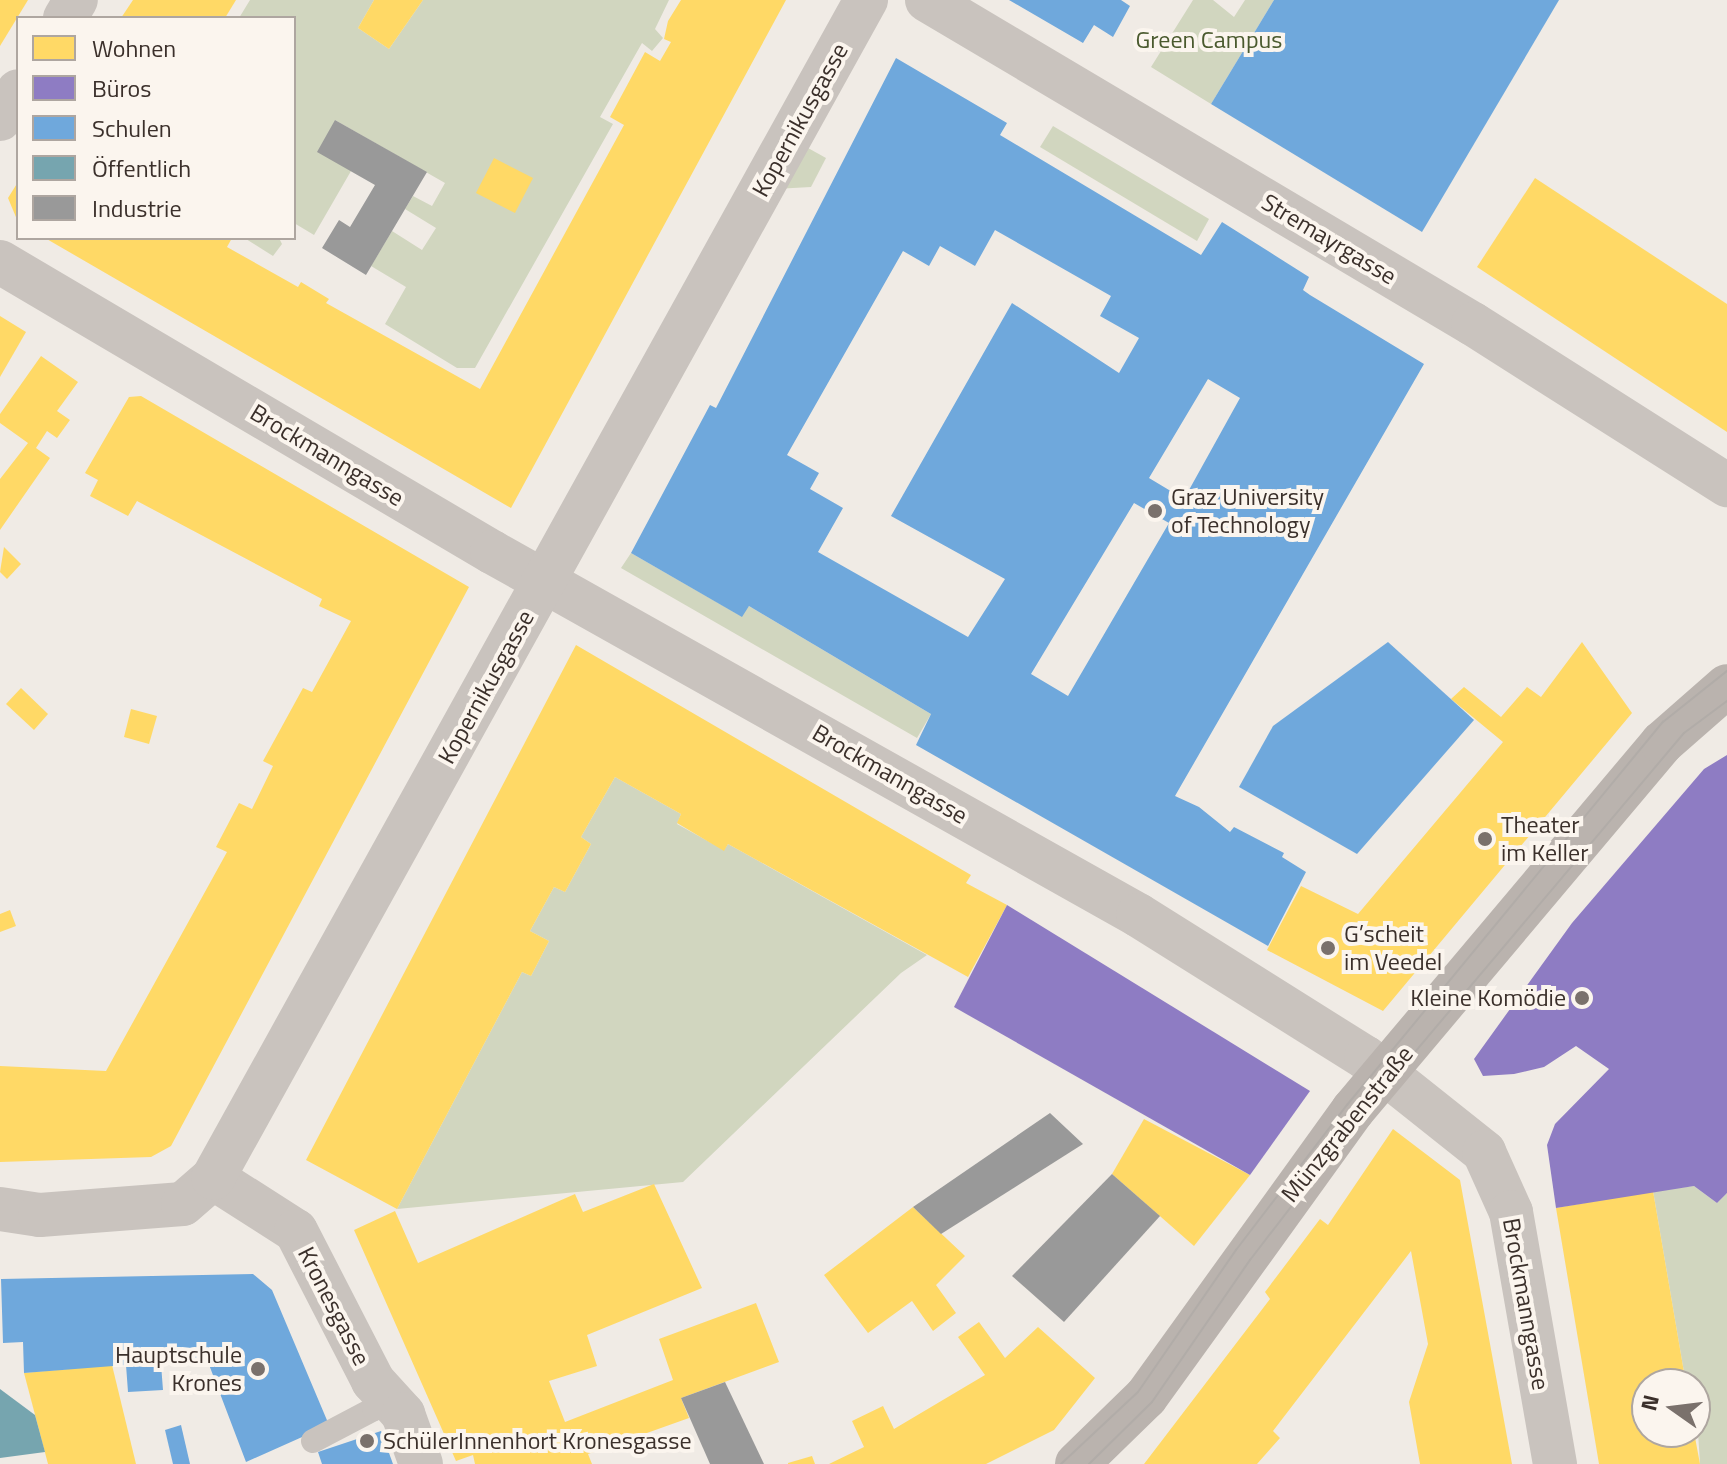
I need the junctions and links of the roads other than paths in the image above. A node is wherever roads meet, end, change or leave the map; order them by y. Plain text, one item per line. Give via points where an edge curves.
1 (866, 0) edge
2 (927, 0) edge
3 (16, 94) edge
4 (0, 119) edge
5 (0, 262) edge
6 (1727, 485) edge
7 (544, 582) junction
8 (1727, 686) edge
9 (1384, 1074) junction
10 (213, 1178) junction
11 (0, 1209) edge
12 (387, 1393) junction
13 (313, 1441) dead end
14 (421, 1464) edge
15 (1077, 1464) edge
16 (1555, 1464) edge

1 - 7 street, Kopernikusgasse
2 - 6 street, Stremayrgasse via 1473,324
3 - 4 street
5 - 7 street, Brockmanngasse
7 - 9 street, Brockmanngasse via 1138,915 1346,1042
7 - 10 street, Kopernikusgasse
8 - 9 main road, Münzgrabenstraße via 1662,743
9 - 15 main road, Münzgrabenstraße via 1244,1255 1146,1397
9 - 16 street, Brockmanngasse via 1484,1152 1511,1212
10 - 11 street, Kopernikusgasse via 183,1204 40,1215
10 - 12 street, Kronesgasse via 296,1231 373,1381
12 - 13 lane via 374,1409
12 - 14 street, Kronesgasse via 403,1414

